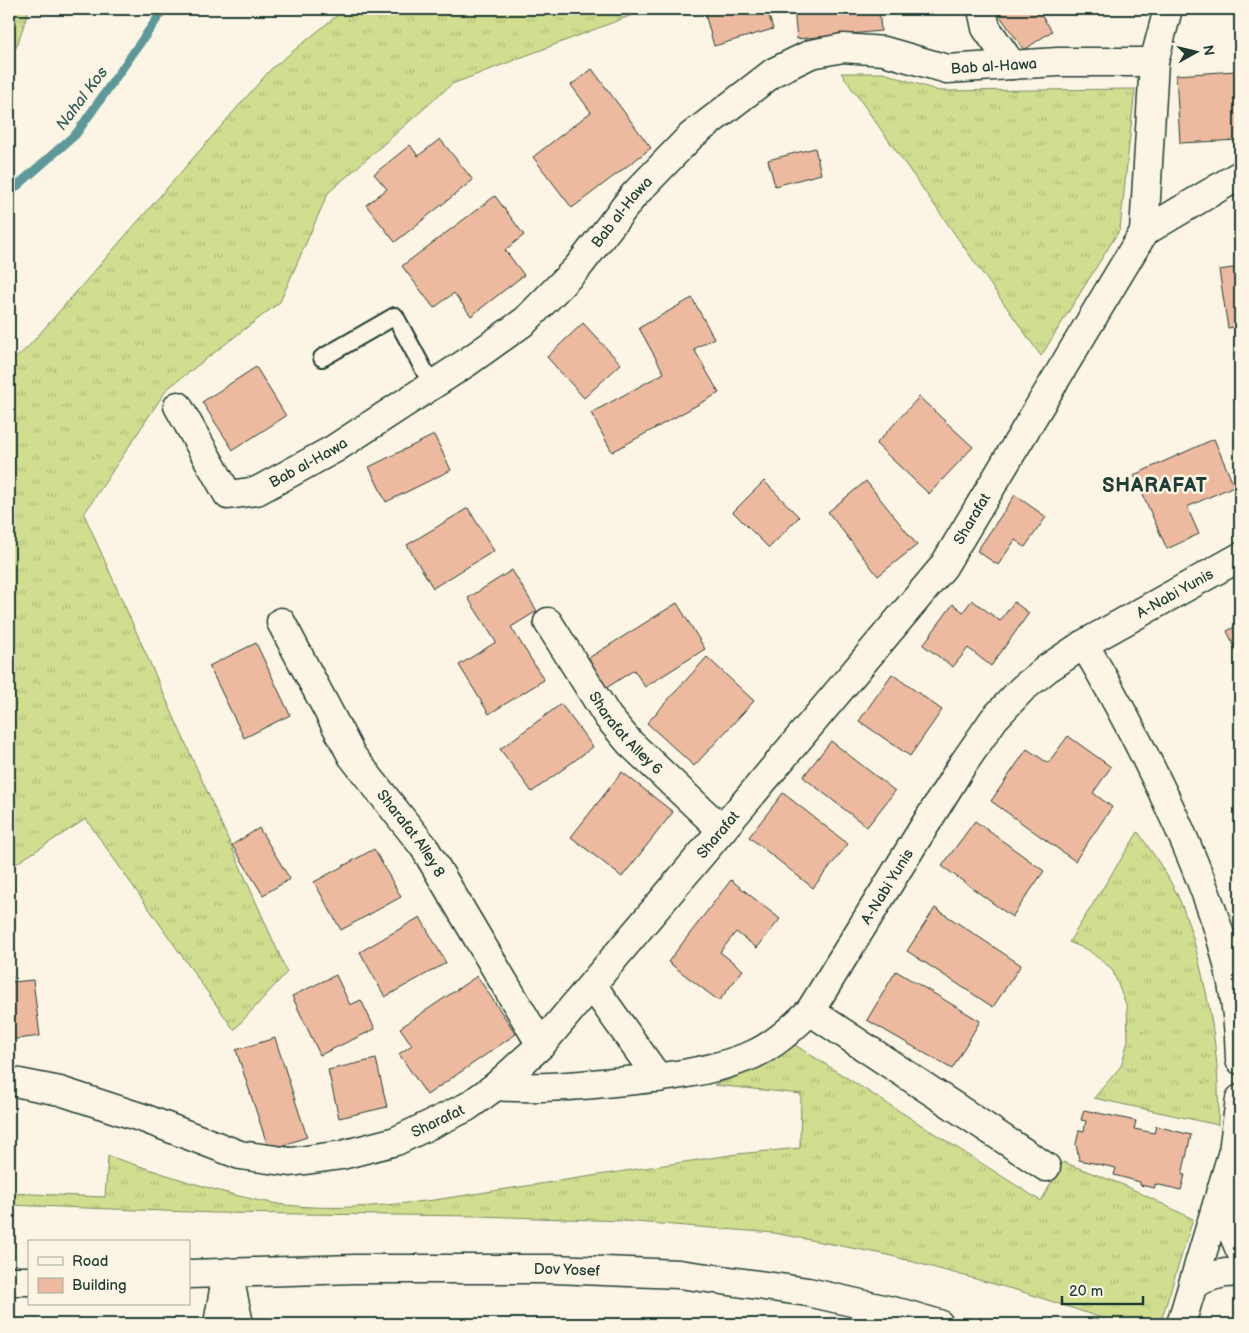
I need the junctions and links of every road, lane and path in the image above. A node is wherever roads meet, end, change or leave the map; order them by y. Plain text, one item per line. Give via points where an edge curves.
1 (982, 9) edge
2 (1168, 9) edge
3 (1154, 62) junction
4 (1012, 65) junction
5 (1240, 175) edge
6 (1144, 232) junction
7 (322, 358) dead end
8 (432, 385) junction
9 (178, 406) dead end
10 (1240, 557) edge
11 (281, 622) dead end
12 (548, 622) dead end
13 (1084, 644) junction
14 (722, 830) junction
15 (592, 985) junction
16 (810, 1011) junction
17 (541, 1046) junction
18 (1240, 1060) edge
19 (658, 1078) junction
20 (9, 1081) edge
21 (496, 1086) junction
22 (1240, 1099) edge
23 (1046, 1167) dead end
24 (1221, 1192) junction
25 (1240, 1250) edge
26 (228, 1272) junction
27 (1240, 1273) edge
28 (190, 1274) edge
29 (28, 1281) edge
30 (9, 1282) edge
31 (1193, 1284) junction
32 (218, 1324) edge
33 (239, 1324) edge
34 (939, 1324) edge
35 (1181, 1324) edge

1 - 4 street via 986,28
2 - 3 street
3 - 4 street, Bab al-Hawa
3 - 6 street
4 - 8 street, Bab al-Hawa via 946,69 884,50 843,48 811,54 774,72 691,136 634,195 578,267 525,321
5 - 6 street, Sharafat
6 - 14 street, Sharafat via 943,567
7 - 8 lane via 395,316
8 - 9 street, Bab al-Hawa via 334,449 256,491 228,495
10 - 13 street, A-Nabi Yunis
11 - 17 street, Sharafat Alley 8 via 352,756 424,847
12 - 14 street, Sharafat Alley 6 via 613,724
13 - 16 street, A-Nabi Yunis via 1022,689 994,719
13 - 18 street via 1144,752 1203,882 1230,970 1240,1033
14 - 15 street, Sharafat
15 - 17 street, Sharafat
15 - 19 street
16 - 19 street, A-Nabi Yunis via 785,1036 753,1054 718,1066
16 - 23 street
17 - 21 street, Sharafat
19 - 21 street, A-Nabi Yunis via 559,1088
20 - 21 street, Sharafat via 60,1091 120,1110 240,1155 290,1162 342,1155 396,1141 467,1107
22 - 24 street via 1233,1151
24 - 25 street via 1226,1217
24 - 31 street
26 - 28 street, Dov Yosef
26 - 32 street
26 - 33 street
26 - 34 street, Dov Yosef via 554,1269 678,1274 808,1292
27 - 31 street via 1211,1276
29 - 30 street
31 - 35 street

